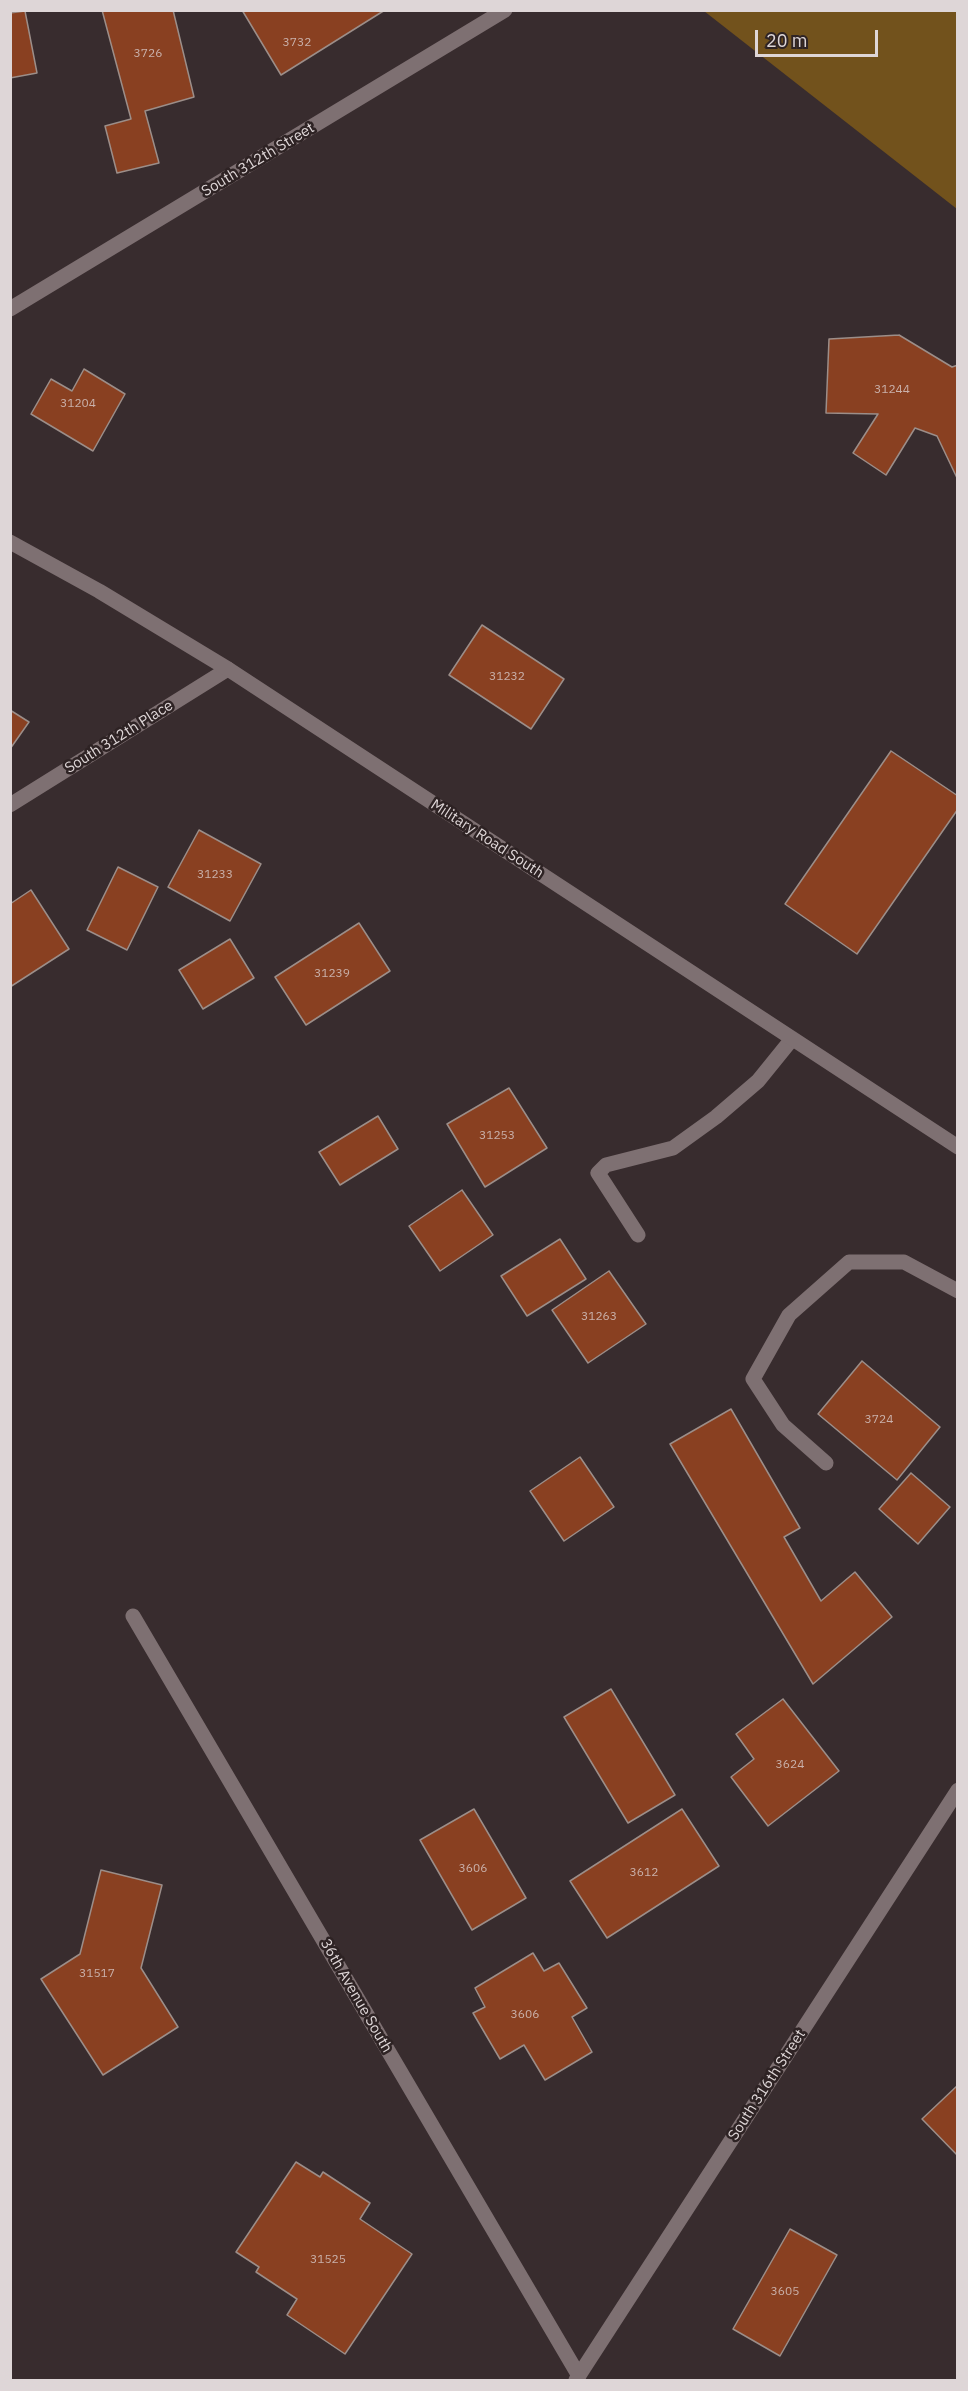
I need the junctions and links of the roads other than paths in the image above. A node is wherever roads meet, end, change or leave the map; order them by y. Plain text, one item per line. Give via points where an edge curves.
1 (504, 10) edge
2 (10, 309) edge
3 (10, 542) edge
4 (228, 669) junction
5 (10, 805) edge
6 (792, 1039) junction
7 (957, 1148) edge
8 (638, 1236) dead end
9 (957, 1291) edge
10 (825, 1463) dead end
11 (133, 1616) dead end
12 (957, 1790) edge
13 (578, 2378) edge

1 - 2 street, South 312th Street
3 - 4 street, Military Road South
4 - 5 street, South 312th Place
4 - 6 street, Military Road South
6 - 7 street, Military Road South
6 - 8 street via 758,1081 716,1118 673,1148 606,1164 598,1173
9 - 10 street via 904,1262 849,1262 789,1316 753,1379 783,1425
11 - 13 street, 36th Avenue South
12 - 13 street, South 316th Street

